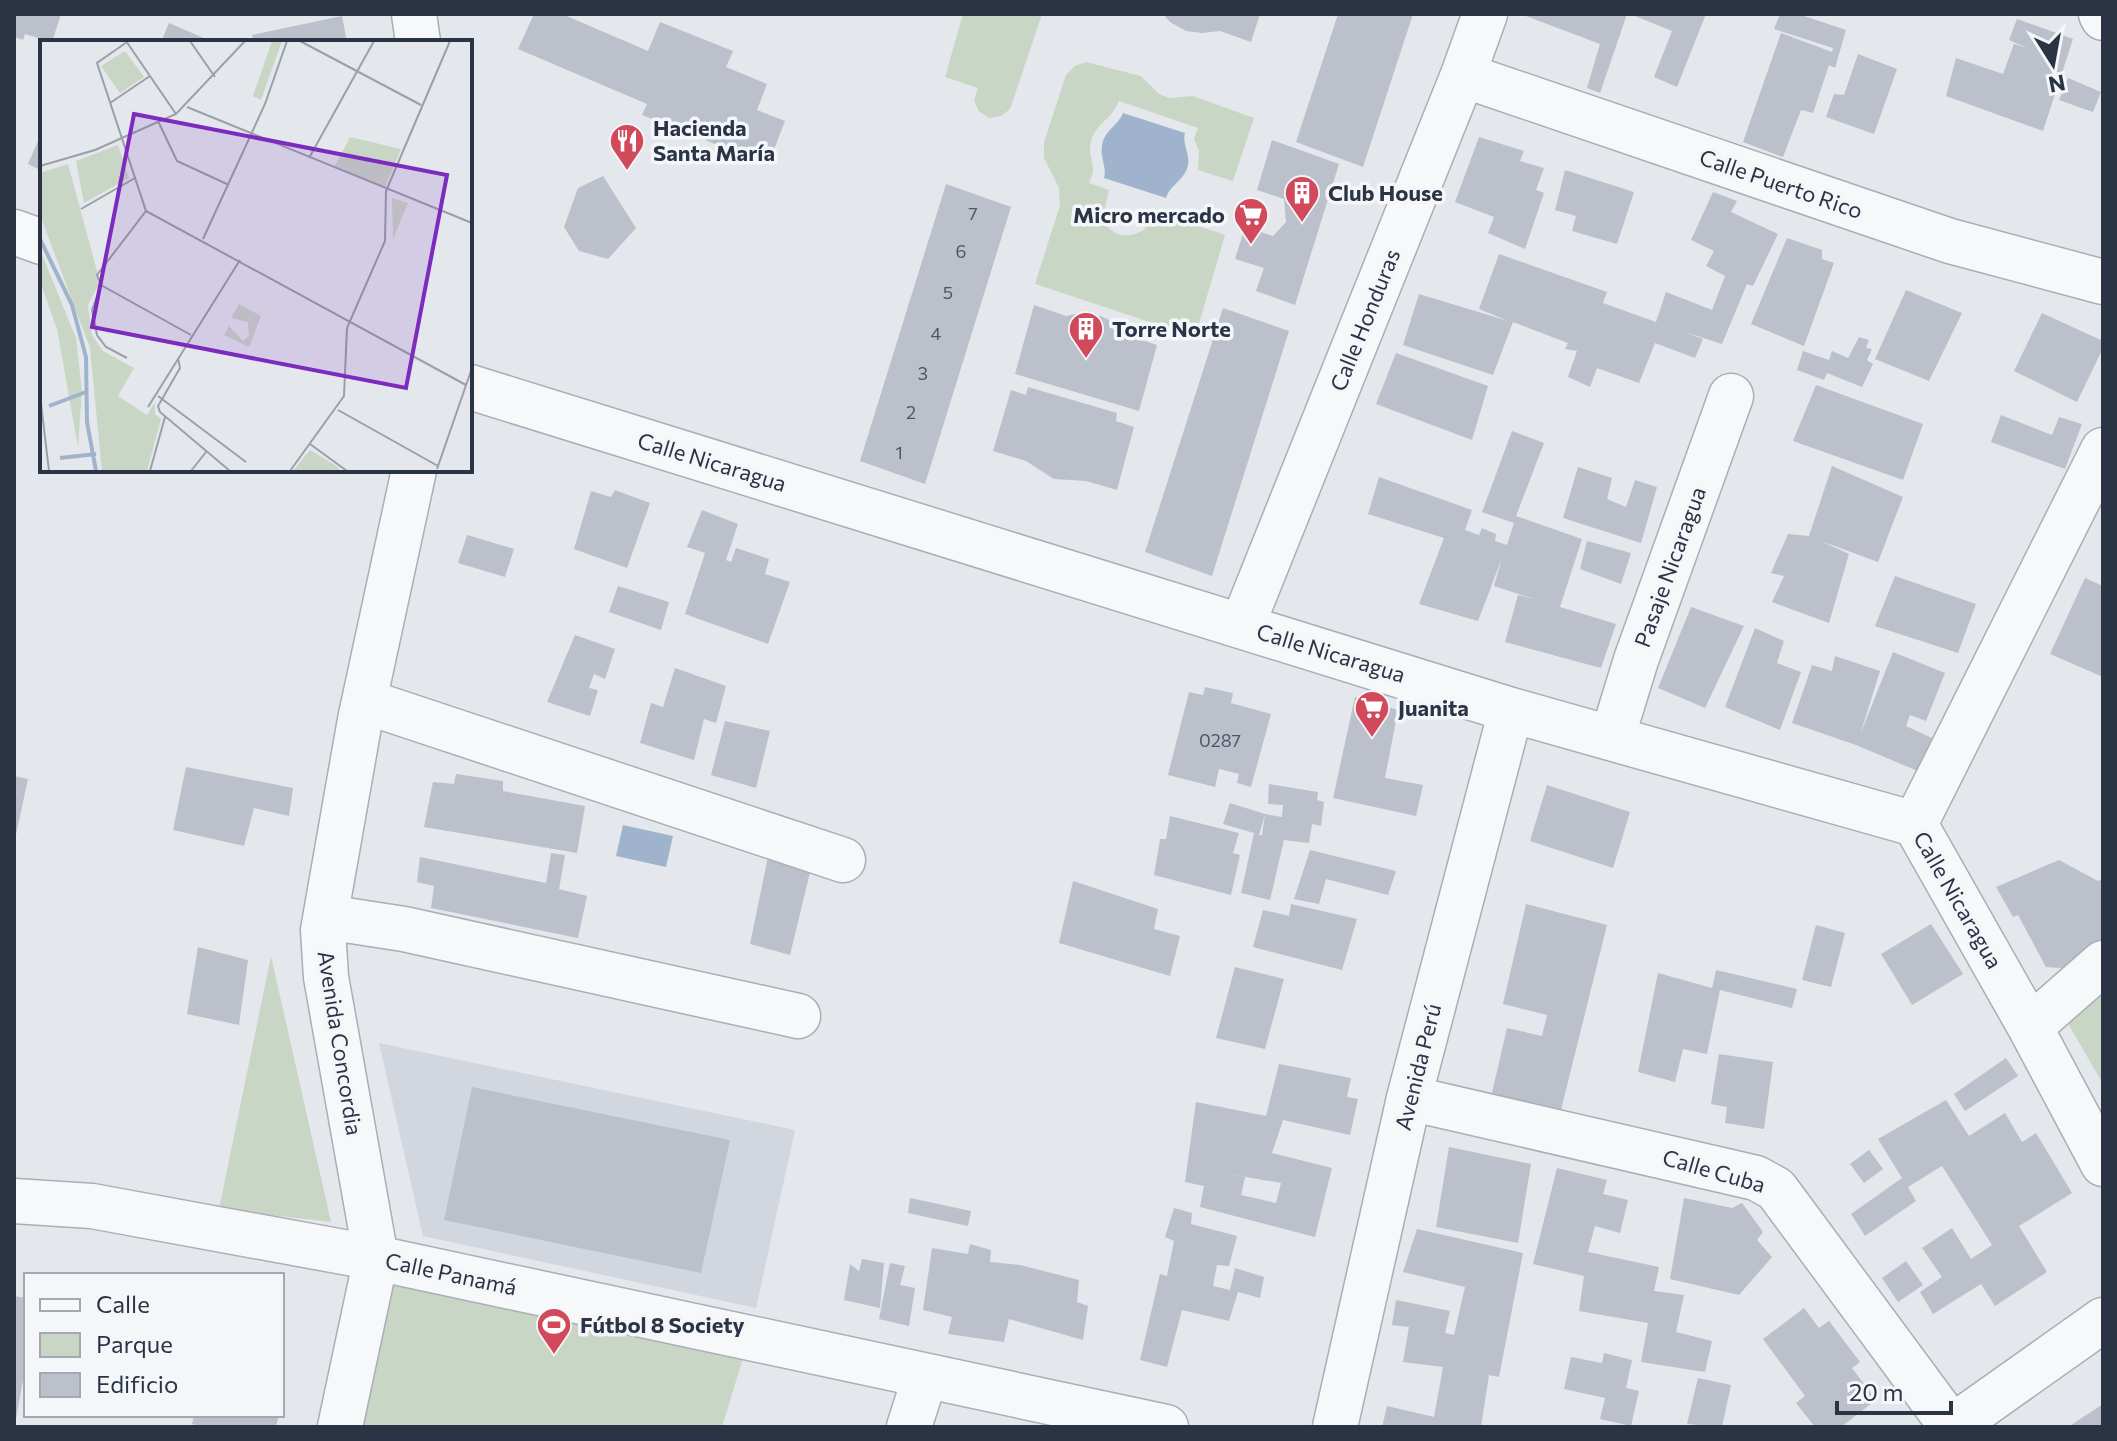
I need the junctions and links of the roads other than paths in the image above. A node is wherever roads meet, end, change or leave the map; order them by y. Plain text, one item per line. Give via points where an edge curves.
1 (414, 14) edge
2 (1485, 14) edge
3 (418, 40) edge
4 (1463, 75) junction
5 (14, 232) edge
6 (40, 241) edge
7 (2103, 282) edge
8 (472, 388) edge
9 (1731, 396) dead end
10 (2103, 450) edge
11 (414, 472) edge
12 (1242, 626) junction
13 (364, 701) junction
14 (1511, 710) junction
15 (1612, 738) junction
16 (1915, 824) junction
17 (843, 860) dead end
18 (326, 917) junction
19 (2103, 963) edge
20 (798, 1016) dead end
21 (2030, 1027) junction
22 (1409, 1098) junction
23 (2103, 1164) edge
24 (14, 1201) edge
25 (376, 1258) junction
26 (2103, 1320) edge
27 (925, 1377) junction
28 (340, 1427) edge
29 (909, 1427) edge
30 (1166, 1427) edge
31 (1335, 1427) edge
32 (1952, 1427) edge

1 - 3 street
2 - 4 street, Calle Honduras
4 - 7 street, Calle Puerto Rico via 1950,241
4 - 12 street, Calle Honduras
5 - 6 street
8 - 12 street, Calle Nicaragua via 928,521
9 - 15 street, Pasaje Nicaragua
10 - 16 street
11 - 13 street, Avenida Concordia
12 - 14 street, Calle Nicaragua
13 - 17 street
13 - 18 street, Avenida Concordia
14 - 15 street, Calle Nicaragua
14 - 22 street, Avenida Perú
15 - 16 street, Calle Nicaragua
16 - 21 street, Calle Nicaragua
18 - 20 street via 404,929
18 - 25 street, Avenida Concordia via 326,977
19 - 21 street
21 - 23 street, Calle Nicaragua
22 - 31 street, Avenida Perú
22 - 32 street, Calle Cuba via 1756,1178 1776,1189
24 - 25 street, Calle Panamá via 92,1206
25 - 27 street, Calle Panamá
25 - 28 street, Avenida Concordia
26 - 32 street
27 - 29 street
27 - 30 street, Calle Panamá

